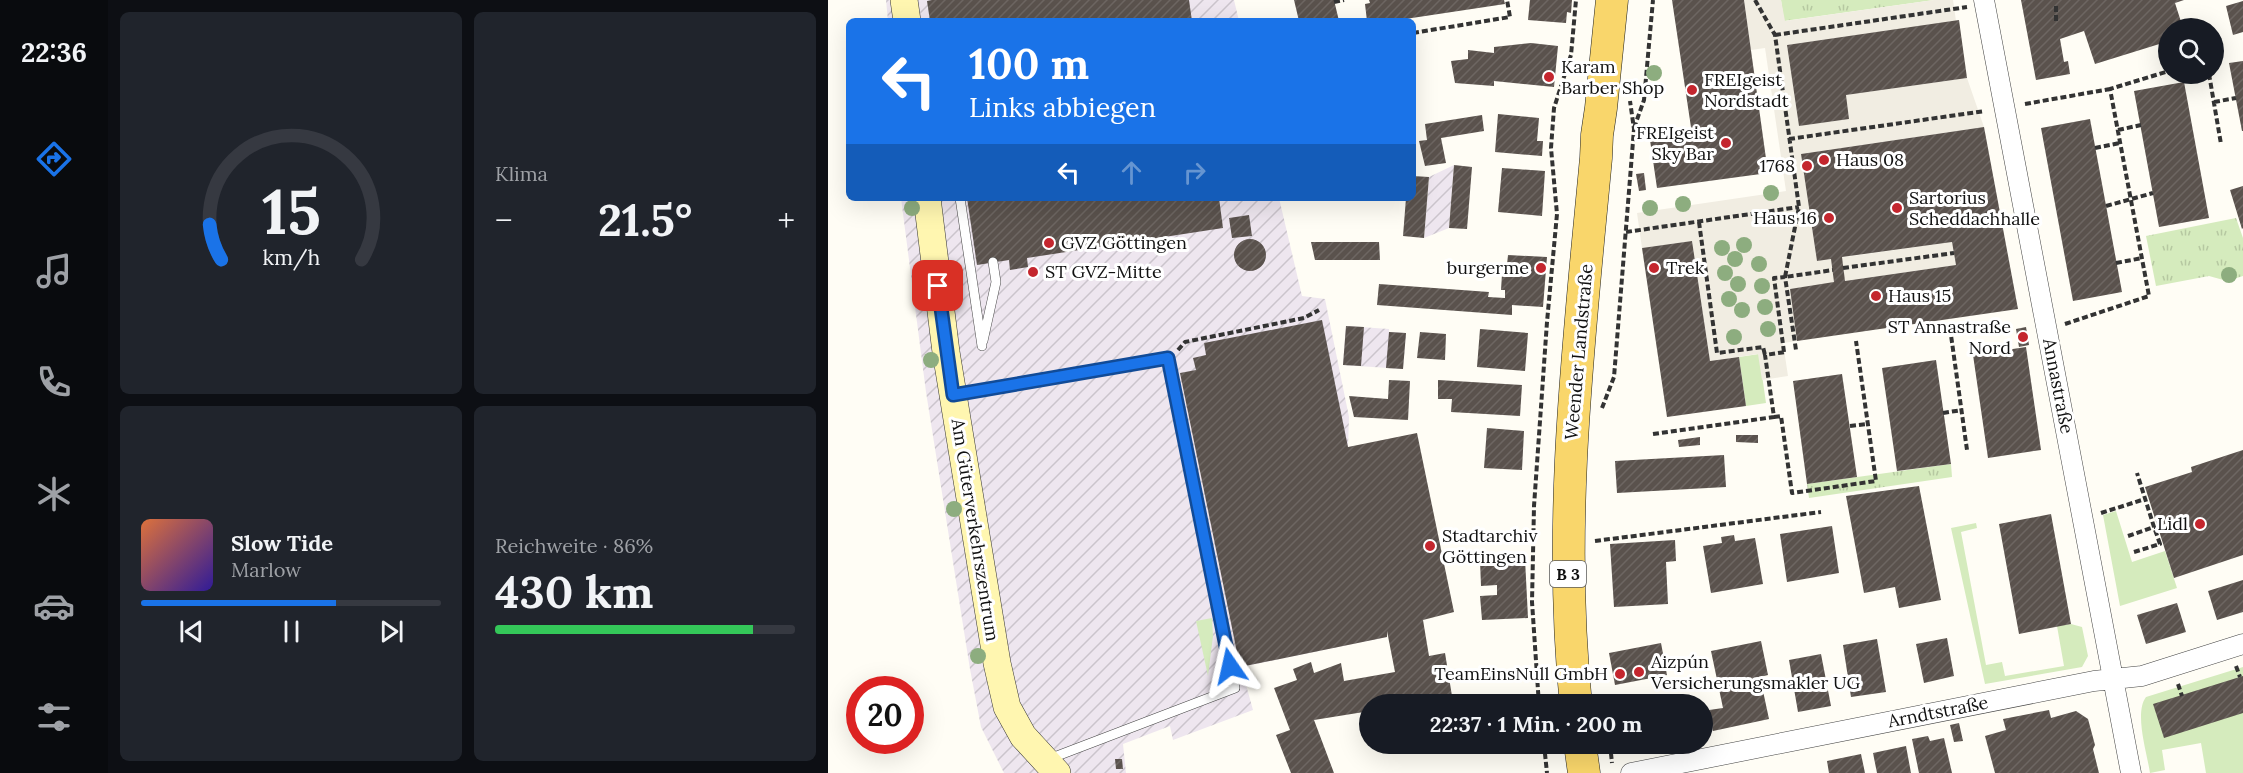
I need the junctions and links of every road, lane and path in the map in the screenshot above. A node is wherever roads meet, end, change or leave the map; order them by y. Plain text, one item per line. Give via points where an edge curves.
1 (904, 0) edge
2 (1344, 0) edge
3 (1507, 0) edge
4 (1576, 0) edge
5 (1612, 0) edge
6 (1653, 0) edge
7 (1755, 0) edge
8 (1334, 2) dead end
9 (1984, 2) edge
10 (2056, 5) dead end
11 (907, 18) edge
12 (2056, 21) dead end
13 (1416, 33) edge
14 (1774, 35) junction
15 (2158, 74) edge
16 (2211, 84) edge
17 (2110, 89) junction
18 (1629, 93) dead end
19 (2236, 98) dead end
20 (2214, 102) junction
21 (2005, 108) junction
22 (2140, 125) dead end
23 (1634, 129) junction
24 (2118, 130) junction
25 (1790, 139) junction
26 (2120, 143) junction
27 (2221, 144) dead end
28 (2095, 148) dead end
29 (2153, 193) dead end
30 (2131, 199) junction
31 (927, 201) edge
32 (960, 201) edge
33 (2106, 206) dead end
34 (1799, 207) junction
35 (1699, 222) junction
36 (1626, 232) junction
37 (1954, 253) dead end
38 (2142, 258) junction
39 (993, 262) dead end
40 (2116, 263) dead end
41 (1844, 268) dead end
42 (1833, 270) dead end
43 (1785, 277) junction
44 (1319, 310) dead end
45 (1950, 328) dead end
46 (2047, 329) junction
47 (1856, 341) dead end
48 (1796, 350) dead end
49 (1765, 354) junction
50 (1168, 358) junction
51 (953, 395) junction
52 (1962, 410) junction
53 (1600, 413) dead end
54 (1943, 413) dead end
55 (1773, 417) junction
56 (1868, 424) junction
57 (1850, 426) dead end
58 (1653, 434) dead end
59 (1967, 450) dead end
60 (2137, 473) dead end
61 (2145, 500) junction
62 (1821, 512) dead end
63 (2084, 519) junction
64 (2154, 527) junction
65 (2128, 536) dead end
66 (1588, 541) junction
67 (2134, 552) dead end
68 (2243, 644) edge
69 (2113, 679) junction
70 (1538, 694) edge
71 (1575, 694) edge
72 (1545, 754) edge
73 (1581, 754) edge
74 (1611, 754) edge
75 (1049, 769) edge
76 (1547, 773) edge
77 (1584, 773) edge
78 (1614, 773) edge
79 (1631, 773) edge
80 (2131, 773) edge

1 - 11 street
2 - 8 path
3 - 13 path via 1510,17
4 - 70 path via 1570,55 1554,108 1551,148 1557,214 1534,518 1533,602
5 - 66 main road, Weender Landstraße / B 3 via 1575,383
6 - 23 path via 1644,100
7 - 14 path
9 - 14 path
9 - 21 street, Annastraße
10 - 12 path
14 - 25 path
15 - 17 path
16 - 20 path
17 - 21 path
17 - 24 path
18 - 23 path
19 - 20 path
20 - 27 path
21 - 25 path
21 - 46 street, Annastraße
22 - 24 path
23 - 36 path
24 - 26 path
25 - 34 path
26 - 28 path
26 - 30 path
29 - 30 path
30 - 33 path
30 - 38 path
31 - 51 street, Am Güterverkehrszentrum
32 - 39 lane via 981,346 996,282
34 - 35 path
34 - 43 path
35 - 36 path
35 - 49 path via 1717,353 1763,347
36 - 53 path via 1614,377
37 - 41 path
38 - 40 path
38 - 46 path via 2149,296
42 - 43 path
43 - 48 path
43 - 49 path via 1774,278 1785,352
44 - 50 path via 1304,318 1185,342
45 - 52 path
46 - 63 street, Annastraße
47 - 56 path
49 - 55 path
50 - 51 lane
50 - 75 lane via 1235,688
51 - 75 street, Am Güterverkehrszentrum via 1007,707 1023,736
52 - 54 path
52 - 59 path
55 - 56 path via 1781,416 1792,494 1876,481
55 - 58 path
56 - 57 path
60 - 61 path
61 - 63 path
61 - 64 path
62 - 66 path
63 - 69 street, Annastraße
64 - 65 path
64 - 67 path via 2160,544
66 - 71 main road, Weender Landstraße / B 3 via 1568,622
68 - 69 street, Arndtstraße via 2142,676
69 - 79 street, Arndtstraße
69 - 80 street, Annastraße
72 - 76 path
73 - 77 main road
74 - 78 path

